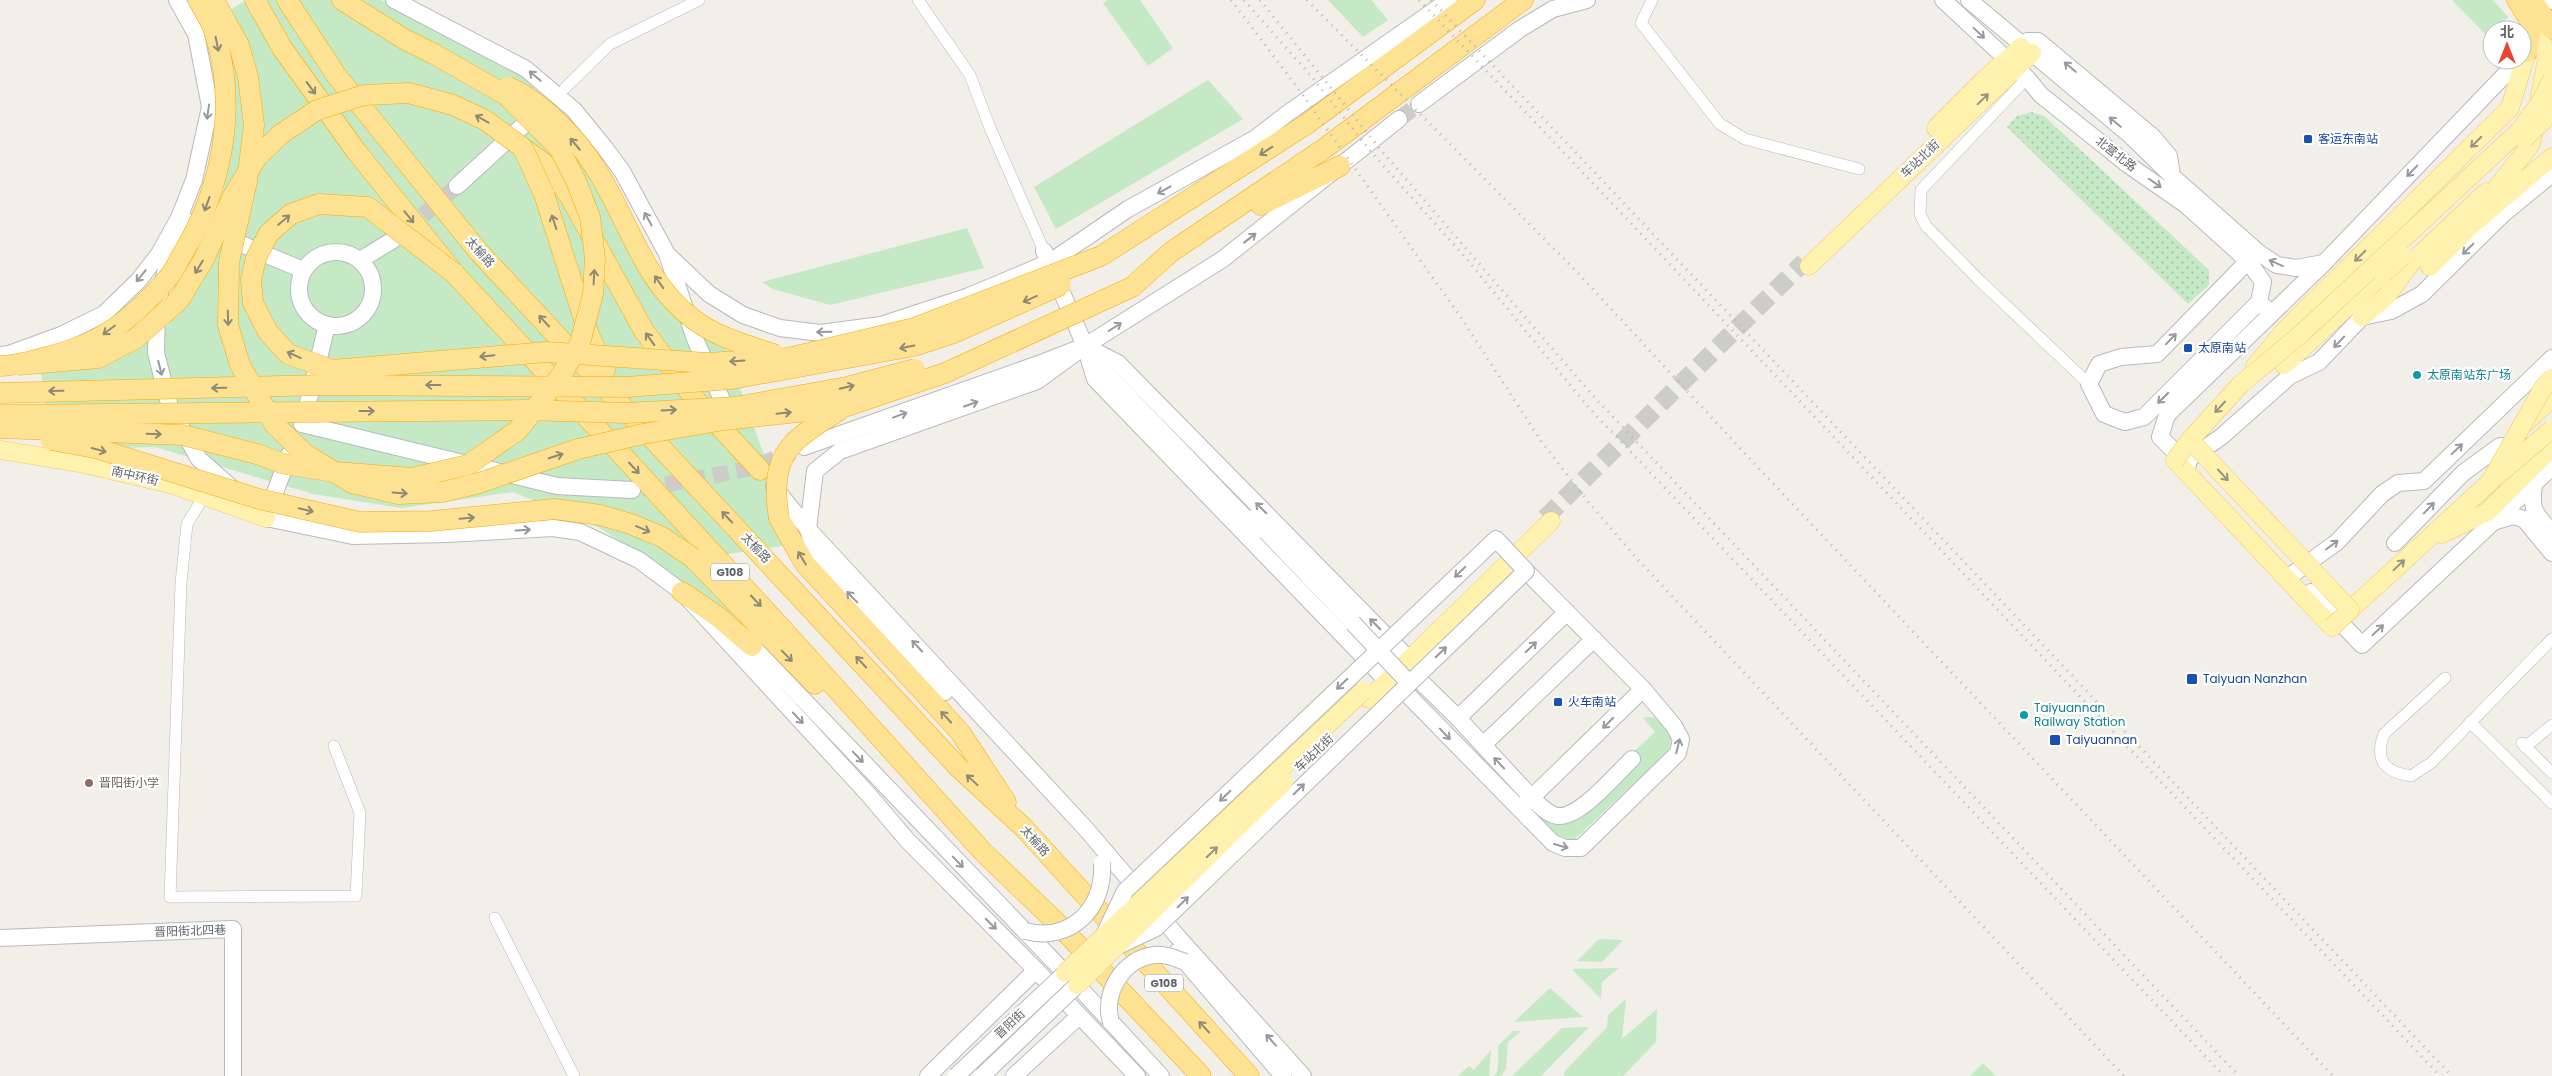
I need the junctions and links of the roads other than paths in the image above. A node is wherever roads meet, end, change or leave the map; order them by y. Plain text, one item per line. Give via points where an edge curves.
1 (177, 0) edge
2 (198, 0) edge
3 (214, 0) edge
4 (255, 0) edge
5 (287, 0) edge
6 (342, 0) edge
7 (394, 0) edge
8 (698, 0) edge
9 (918, 0) edge
10 (1449, 0) edge
11 (1475, 0) edge
12 (1523, 0) edge
13 (1587, 0) edge
14 (1652, 0) edge
15 (1943, 0) edge
16 (1969, 0) edge
17 (2518, 0) edge
18 (2532, 0) edge
19 (2536, 0) edge
20 (2552, 9) edge
21 (2536, 45) edge
22 (2027, 49) junction
23 (454, 65) junction
24 (2016, 68) junction
25 (2058, 74) junction
26 (2552, 79) edge
27 (561, 91) junction
28 (2041, 95) junction
29 (1419, 104) tunnel mouth
30 (2552, 105) edge
31 (1399, 119) tunnel mouth
32 (1252, 140) junction
33 (523, 148) junction
34 (2552, 157) edge
35 (1340, 166) junction
36 (1859, 169) dead end
37 (2518, 174) junction
38 (2552, 174) edge
39 (2172, 176) junction
40 (457, 186) tunnel mouth
41 (2502, 215) junction
42 (179, 218) junction
43 (2474, 223) junction
44 (393, 240) tunnel mouth
45 (1171, 252) junction
46 (668, 254) junction
47 (1101, 256) junction
48 (1047, 257) junction
49 (360, 260) junction
50 (2248, 261) junction
51 (2324, 263) junction
52 (1807, 264) tunnel mouth
53 (2430, 267) dead end
54 (304, 270) junction
55 (454, 273) junction
56 (2383, 274) junction
57 (2265, 307) junction
58 (2362, 317) junction
59 (327, 326) junction
60 (1085, 346) junction
61 (0, 355) edge
62 (788, 358) junction
63 (2552, 358) edge
64 (9, 365) edge
65 (2284, 365) dead end
66 (2552, 378) edge
67 (2089, 384) junction
68 (2240, 385) junction
69 (0, 393) edge
70 (2552, 398) edge
71 (618, 399) junction
72 (844, 407) junction
73 (0, 415) edge
74 (302, 424) junction
75 (0, 429) edge
76 (2552, 429) edge
77 (2190, 440) junction
78 (2500, 446) junction
79 (2552, 446) edge
80 (804, 447) tunnel mouth
81 (0, 450) edge
82 (2185, 462) junction
83 (2552, 467) edge
84 (760, 470) junction
85 (2490, 482) junction
86 (2534, 485) junction
87 (632, 490) tunnel mouth
88 (204, 496) junction
89 (266, 518) junction
90 (1548, 519) tunnel mouth
91 (2496, 521) junction
92 (808, 529) junction
93 (2552, 532) edge
94 (2395, 543) dead end
95 (2421, 545) junction
96 (2552, 553) edge
97 (2293, 574) junction
98 (1530, 575) junction
99 (682, 592) junction
100 (2350, 610) junction
101 (1567, 612) junction
102 (1594, 639) junction
103 (2552, 639) edge
104 (752, 646) joint
105 (1377, 652) junction
106 (1404, 677) junction
107 (2445, 678) dead end
108 (1643, 689) junction
109 (1458, 718) junction
110 (2470, 722) junction
111 (2552, 725) edge
112 (1483, 745) junction
113 (334, 746) dead end
114 (1632, 759) dead end
115 (2552, 773) edge
116 (1532, 798) junction
117 (2552, 803) edge
118 (1519, 810) junction
119 (1024, 828) junction
120 (983, 852) junction
121 (1102, 863) junction
122 (1125, 891) junction
123 (1146, 916) junction
124 (495, 918) dead end
125 (1025, 931) junction
126 (0, 938) edge
127 (1108, 942) junction
128 (1185, 962) junction
129 (1036, 970) junction
130 (1071, 979) junction
131 (1079, 1016) junction
132 (1112, 1022) junction
133 (233, 1076) edge
134 (574, 1076) edge
135 (928, 1076) edge
136 (956, 1076) edge
137 (982, 1076) edge
138 (1014, 1076) edge
139 (1136, 1076) edge
140 (1161, 1076) edge
141 (1201, 1076) edge
142 (1249, 1076) edge
143 (1283, 1076) edge
144 (1303, 1076) edge

1 -> 42 main road via 196,34 210,107 194,180
2 -> 64 highway, bridge via 215,33 226,88 223,147 212,189 188,244 168,278 128,316 98,338
3 -> 72 highway, bridge via 240,45 254,125 247,181 229,262 228,325 240,365 274,424 305,454 352,483 398,494 443,492 578,449 643,434 724,420
4 -> 55 highway, G108 via 282,48 350,143
71 -> 5 highway, 太榆路 / G108 via 478,251 336,75
6 - 23 highway, bridge via 404,39
27 -> 7 main road via 526,68
8 - 27 street via 610,44
9 - 48 street via 970,74 990,128
10 - 32 main road
11 -> 47 highway via 1307,124
12 - 45 highway via 1339,138
13 - 29 main road via 1553,9 1520,28
14 - 36 street via 1641,23 1720,124 1745,139
15 -> 24 main road, 北营北路
16 - 22 main road, 北营北路
17 - 21 highway via 2531,22 2531,41
18 - 21 highway
19 - 20 highway
21 - 37 main road via 2547,58 2531,144
21 -> 51 main road
21 -> 68 main road, bridge via 2510,108 2286,329
22 - 24 main road, 车站北街
22 - 25 main road, 北营北路
39 -> 22 main road via 2169,156 2153,137 2038,41 2028,41
62 -> 23 highway, bridge via 722,337 692,318 660,285 628,233 596,168 554,118 520,92
75 -> 23 highway, bridge via 183,435 284,464 412,478 468,465 518,430 562,374 580,343 594,294 595,258 590,217 559,148 506,95
24 - 28 main road, 北营北路
24 - 52 main road, 车站北街
24 - 67 street via 1921,190 1920,214 1926,226 1979,280
25 - 28 main road via 2044,71 2036,76
39 -> 25 main road, 北营北路 via 2130,135
26 - 68 main road, bridge via 2541,101 2519,131 2302,333
27 - 40 main road
46 -> 27 main road via 622,171
28 -> 50 main road, 北营北路 via 2127,164 2186,205
30 - 56 main road, bridge via 2544,120
31 - 35 main road
32 - 47 main road
32 -> 48 main road
33 -> 64 highway, bridge via 485,120 453,105 409,93 364,95 317,110 281,134 258,157 233,196 203,261 179,300 135,339 98,358
71 -> 33 highway, bridge via 590,336 544,194
84 -> 33 highway via 698,403 644,331 570,197 550,168
34 - 37 main road
35 - 45 highway
60 -> 35 main road via 1223,259
37 - 43 main road
37 - 58 main road via 2410,264 2387,296
38 - 41 main road
51 -> 39 main road, 北营北路 via 2296,268 2277,265
41 - 43 main road
41 -> 58 main road via 2422,294 2392,311
42 - 54 main road
42 -> 61 main road via 159,254 104,314 61,335
42 -> 89 main road via 157,305 156,353 170,407 199,459
43 - 53 main road
44 - 49 main road
45 - 72 highway, bridge via 1132,287 945,373
73 -> 45 highway, bridge via 526,410 627,413 735,407 847,388 960,356 1075,304
48 -> 46 main road via 969,296 882,325 820,332 780,328 743,315 709,294
46 - 84 main road via 695,339 739,437
47 - 62 highway, bridge via 914,328
47 -> 69 highway, bridge via 1060,286 922,344 732,379 627,387 329,385
48 - 60 main road
49 - 54 main road via 336,252 323,254
49 - 59 main road via 372,282 369,306 352,323
50 - 57 main road, 北营北路 via 2262,282
67 -> 50 main road via 2099,364 2157,354
51 - 57 main road
54 - 59 main road via 298,292 301,304 312,317
62 -> 55 highway, bridge via 708,363 547,352 332,370 288,354 268,332 253,303 250,280 256,258 269,233 291,214 320,204 368,207
55 -> 120 highway, G108
56 - 58 main road
56 - 65 main road
57 -> 67 main road via 2144,417 2125,422 2104,414
57 - 82 main road via 2167,415 2160,437
58 -> 82 main road via 2319,362 2290,376 2221,437
59 - 74 main road
80 -> 60 main road
92 -> 60 main road via 815,471 840,451 1037,381
60 - 105 main road, bridge via 1105,372 1159,424
106 -> 60 main road via 1118,363
60 - 106 main road via 1095,379
97 -> 63 main road via 2337,542 2382,494 2398,483 2424,481
66 - 85 main road, bridge
68 -> 77 main road, bridge
70 - 78 main road, bridge
119 -> 71 highway, 太榆路 / G108 via 959,768
119 -> 72 highway, bridge via 960,732 805,564 779,518 776,500 778,473 790,446
74 - 87 main road via 557,486
74 - 89 main road
75 -> 120 highway, bridge via 94,448 259,499 360,522 432,521 555,509 600,515 662,537 693,558 860,733
76 - 85 main road, bridge
77 -> 100 main road, bridge
77 - 100 main road, bridge via 2175,460 2332,627
78 - 79 main road
94 -> 78 main road via 2463,473
79 - 95 main road via 2487,512
81 - 88 main road, 南中环街 via 80,463 174,485
82 - 97 main road
83 - 86 main road
84 - 92 main road
85 - 95 main road
86 - 91 main road
86 - 93 main road via 2531,502 2535,515
88 - 89 main road, 南中环街
88 - 113 street via 187,524 181,583 170,897 356,896 360,813
89 -> 99 main road via 352,536 553,528 580,532 639,560
90 - 106 main road
91 - 96 main road via 2514,516 2524,519
97 -> 91 main road via 2362,645
121 -> 92 main road via 1022,768 830,574 814,551
144 -> 92 main road via 1176,936 1086,829
100 -> 95 main road
98 - 101 main road
98 -> 105 main road, bridge via 1496,539
106 -> 98 main road, bridge
99 - 104 highway
99 -> 129 main road via 907,840
101 - 102 main road
109 -> 101 main road
102 - 108 main road
102 - 112 main road
103 - 110 street
104 -> 125 main road
105 - 106 main road, bridge
105 -> 122 main road, bridge
106 - 109 main road
106 -> 118 main road
123 -> 106 main road, bridge
106 - 123 main road, bridge via 1366,694
107 - 110 street via 2384,734 2379,746 2381,759 2395,774 2412,776 2431,763
108 -> 116 main road
118 -> 108 main road via 1553,843 1565,848 1581,848 1678,753 1679,733
109 - 112 main road
110 - 117 street
111 - 115 street via 2524,745
116 -> 112 main road
114 - 116 main road via 1580,809 1569,815 1557,816
116 - 118 main road
142 -> 119 highway, 太榆路 / G108
120 - 141 highway, G108 via 1056,922
121 - 122 main road
121 - 125 main road, bridge via 1103,882 1088,914 1055,933 1038,935
122 - 123 main road
122 - 127 main road, bridge
123 - 127 main road, bridge
123 - 127 main road, bridge
123 - 128 main road
124 - 134 street
125 - 130 main road
126 - 133 main road, 晋阳街北四巷 via 233,929
127 - 130 main road, bridge
128 - 132 main road, bridge via 1168,955 1152,955 1132,964 1111,990 1108,1012
128 - 143 main road
129 - 131 main road
129 - 135 main road
130 - 132 main road
130 - 136 main road, 晋阳街, bridge
130 - 137 main road, 晋阳街, bridge
131 - 138 main road
131 - 139 main road
132 - 140 main road

